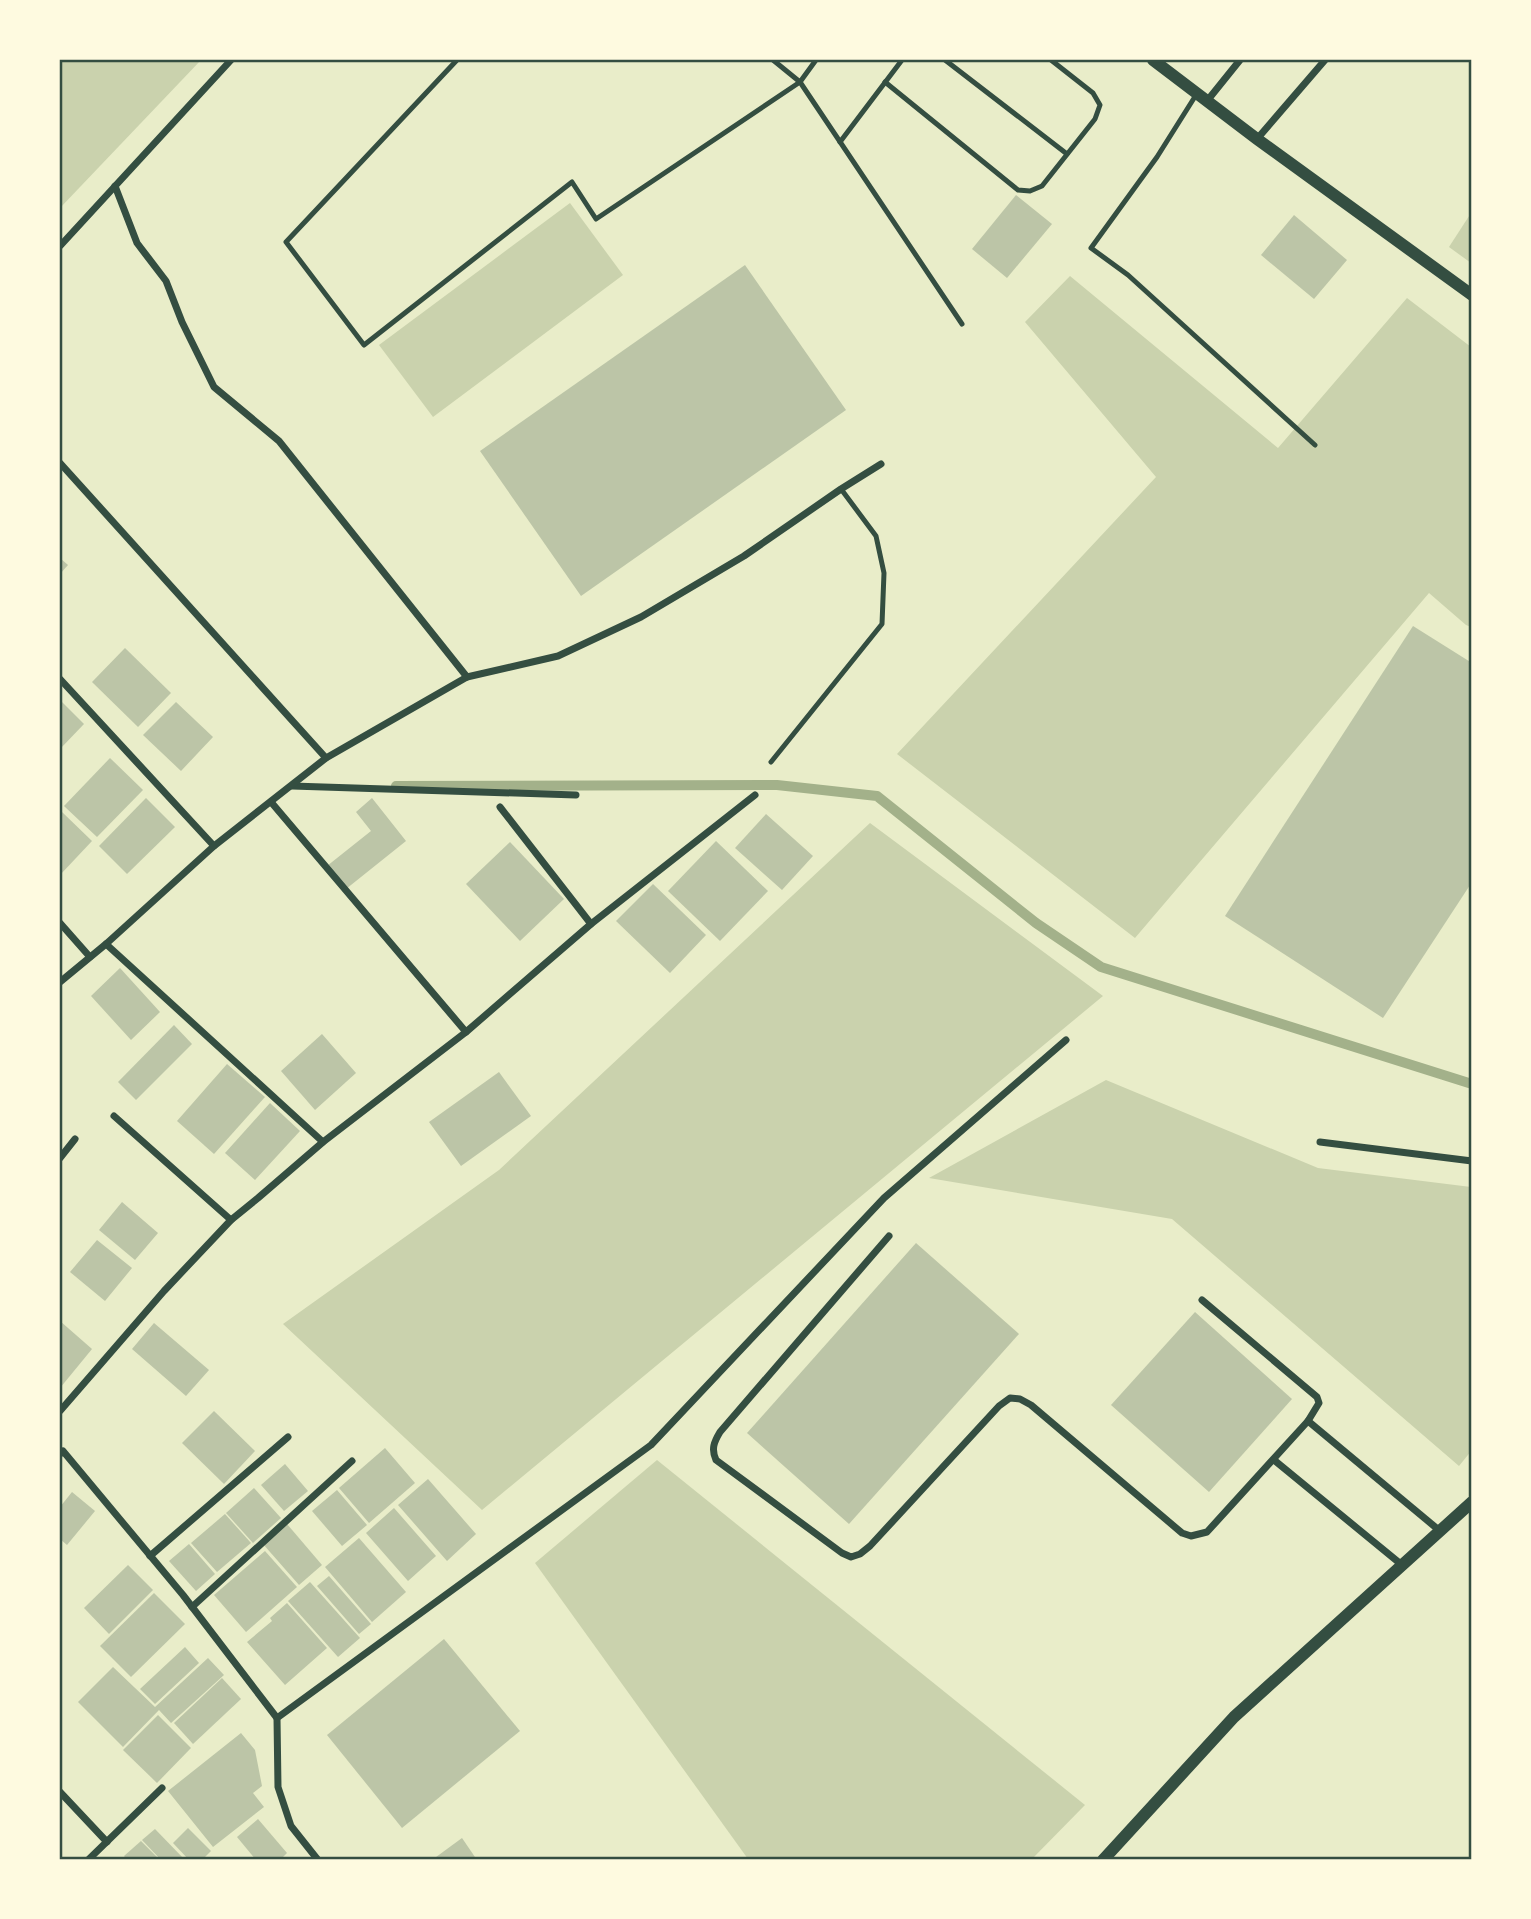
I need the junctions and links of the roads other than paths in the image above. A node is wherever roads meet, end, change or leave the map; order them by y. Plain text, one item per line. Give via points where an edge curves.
1 (231, 60) edge
2 (457, 60) edge
3 (773, 60) edge
4 (816, 60) edge
5 (902, 60) edge
6 (945, 60) edge
7 (1051, 60) edge
8 (1153, 60) edge
9 (1240, 60) edge
10 (1325, 60) edge
11 (800, 82) junction
12 (885, 82) junction
13 (1202, 97) junction
14 (1257, 139) junction
15 (840, 142) junction
16 (1067, 154) junction
17 (115, 186) junction
18 (60, 246) edge
19 (1472, 295) edge
20 (962, 324) dead end
21 (1315, 444) dead end
22 (60, 463) edge
23 (881, 464) dead end
24 (841, 489) junction
25 (467, 677) junction
26 (60, 680) edge
27 (326, 758) junction
28 (771, 762) dead end
29 (292, 786) junction
30 (576, 795) dead end
31 (754, 795) dead end
32 (271, 802) junction
33 (500, 807) dead end
34 (214, 846) junction
35 (60, 923) edge
36 (591, 924) junction
37 (106, 944) junction
38 (90, 957) junction
39 (60, 982) edge
40 (466, 1032) junction
41 (1066, 1040) dead end
42 (114, 1116) dead end
43 (75, 1139) dead end
44 (323, 1142) junction
45 (1320, 1142) dead end
46 (60, 1158) edge
47 (1472, 1161) edge
48 (231, 1220) junction
49 (888, 1236) dead end
50 (1202, 1300) dead end
51 (60, 1411) edge
52 (1308, 1421) junction
53 (288, 1437) dead end
54 (61, 1451) edge
55 (1274, 1460) junction
56 (352, 1461) dead end
57 (1472, 1503) edge
58 (1440, 1531) junction
59 (150, 1556) junction
60 (1402, 1565) junction
61 (192, 1607) junction
62 (277, 1718) junction
63 (162, 1788) dead end
64 (60, 1792) edge
65 (107, 1842) junction
66 (313, 1858) edge
67 (88, 1860) edge
68 (1102, 1860) edge

1 - 17 street
2 - 11 lane via 286,242 365,345 572,182 596,219
3 - 11 lane
4 - 11 lane
5 - 12 lane
6 - 16 lane
7 - 16 lane via 1093,93 1100,105 1095,119
8 - 13 street
9 - 13 street
10 - 14 street
11 - 15 lane
12 - 15 lane
12 - 16 lane via 1018,190 1042,186
13 - 14 street
13 - 21 lane via 1091,248 1128,275
14 - 19 street
15 - 20 lane
17 - 18 street
17 - 25 street via 137,243 166,281 215,387 279,441
22 - 27 street
23 - 24 street
24 - 25 street via 744,556 641,617 558,656
24 - 28 lane via 876,536 884,573 882,624
25 - 27 street
26 - 34 street
27 - 29 street
29 - 30 street
29 - 32 street
31 - 36 street
32 - 34 street
32 - 40 street
33 - 36 street
34 - 37 street
35 - 38 street
36 - 40 street
37 - 38 street
37 - 44 street
38 - 39 street
40 - 44 street
41 - 62 street via 884,1198 651,1445
42 - 48 street
43 - 46 street
44 - 48 street
45 - 47 street
48 - 51 street
49 - 55 street via 714,1442 716,1460 842,1553 851,1557 870,1546 1010,1398 1031,1405 1191,1536 1207,1532
50 - 52 street via 1317,1397 1320,1403
52 - 55 street
52 - 58 street
53 - 59 street
54 - 59 street
55 - 60 street
56 - 61 street
57 - 58 street
58 - 60 street
59 - 61 street
60 - 68 street via 1234,1717
61 - 62 street
62 - 66 street via 278,1787 291,1826
63 - 65 street
64 - 65 street
65 - 67 street

